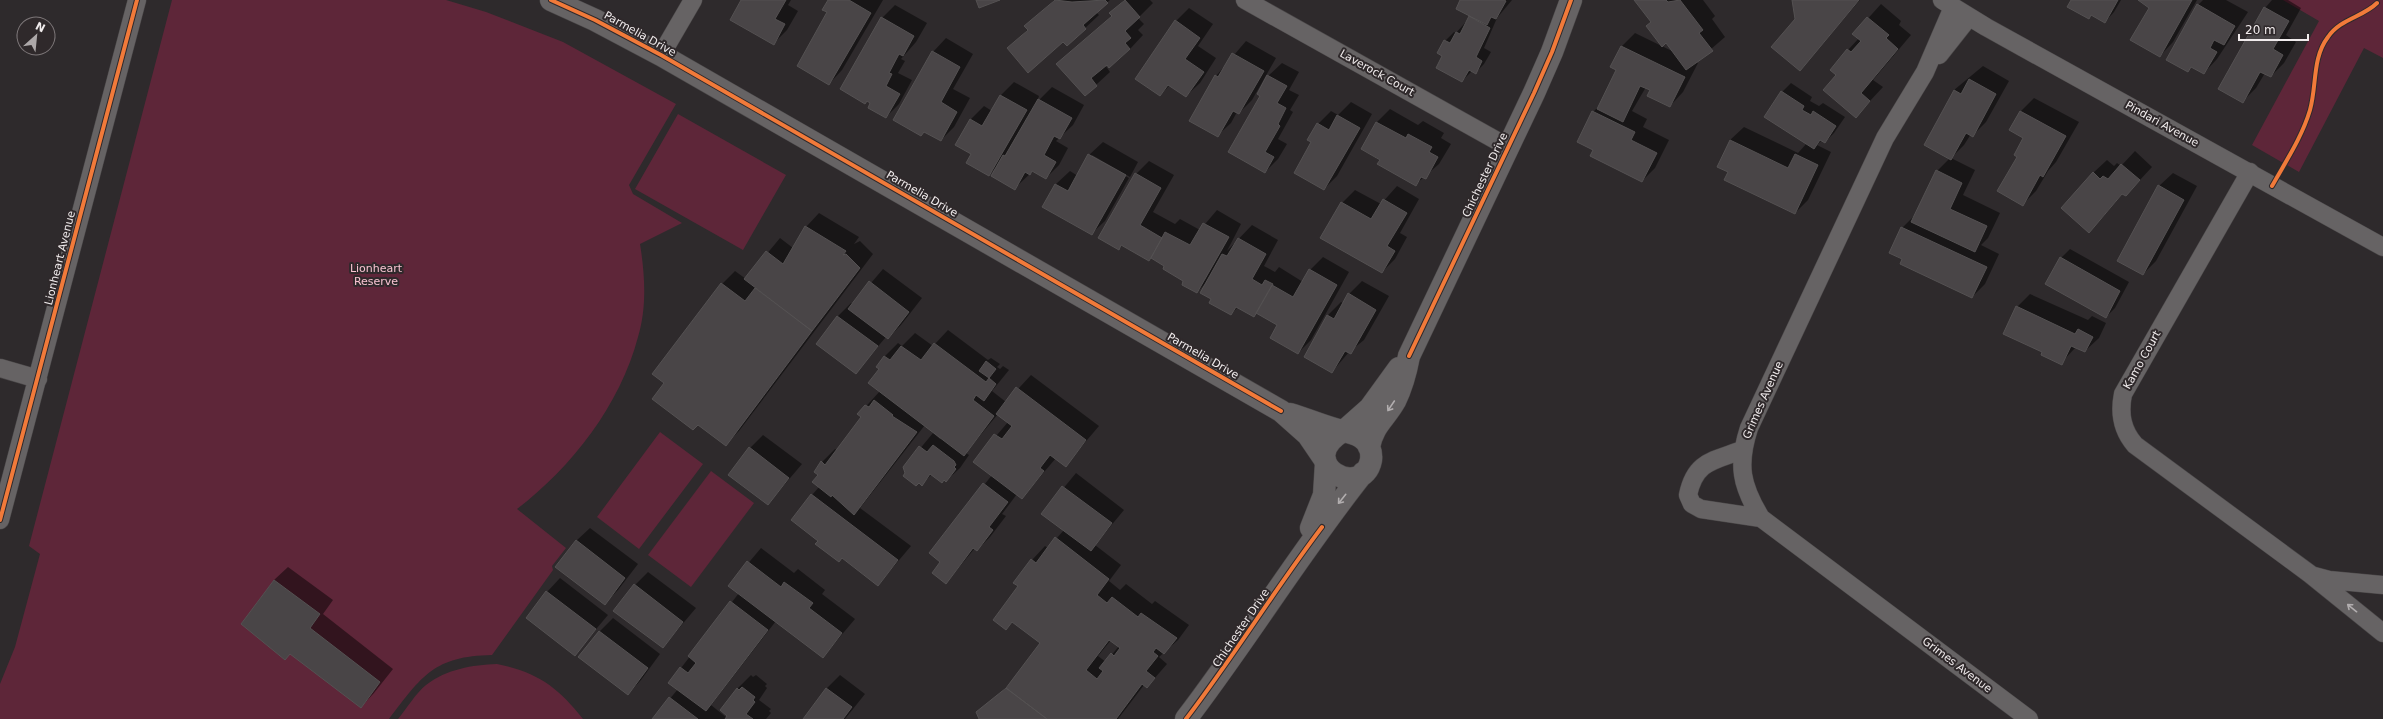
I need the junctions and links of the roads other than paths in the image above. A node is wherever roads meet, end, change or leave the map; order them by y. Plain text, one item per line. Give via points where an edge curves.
1 (137, 0) edge
2 (551, 0) edge
3 (693, 0) edge
4 (1245, 0) edge
5 (1571, 0) edge
6 (1947, 4) edge
7 (1969, 17) junction
8 (661, 56) junction
9 (1924, 72) junction
10 (1508, 147) junction
11 (2250, 172) junction
12 (2383, 247) edge
13 (1409, 356) junction
14 (0, 368) edge
15 (38, 379) junction
16 (1281, 411) junction
17 (1344, 431) junction
18 (1369, 446) junction
19 (1742, 450) junction
20 (1325, 462) junction
21 (1363, 473) junction
22 (1761, 518) junction
23 (0, 520) edge
24 (1296, 561) junction
25 (2310, 574) junction
26 (2383, 585) edge
27 (2383, 633) edge
28 (1186, 719) edge
29 (2029, 719) edge

1 - 15 street, Lionheart Avenue
2 - 8 street, Parmelia Drive via 595,20
3 - 8 street
4 - 10 street, Laverock Court
5 - 10 street, Chichester Drive via 1552,52
6 - 7 street, Pindari Avenue
6 - 9 street, Grimes Avenue
7 - 9 street, Grimes Avenue
7 - 11 street, Pindari Avenue
8 - 16 street, Parmelia Drive
9 - 19 street, Grimes Avenue via 1885,138 1749,428
10 - 13 street, Chichester Drive
11 - 12 street, Pindari Avenue
11 - 25 street, Kamo Court via 2123,394 2121,418 2128,436 2136,445
13 - 17 street, Chichester Drive via 1370,408
13 -> 18 street, Chichester Drive via 1401,387 1392,405 1375,427
14 - 15 street
15 - 23 street, Lionheart Avenue
16 - 17 street, Parmelia Drive
16 - 20 street, Parmelia Drive via 1308,435
17 - 18 street via 1358,435
17 - 20 street via 1326,446
18 - 21 street via 1370,462
19 - 22 street, Grimes Avenue via 1745,488
19 - 22 street via 1703,465 1695,473 1688,495 1692,504 1700,509
20 - 21 street via 1338,477 1356,478
20 - 24 street, Chichester Drive via 1326,480 1320,508
21 -> 24 street, Chichester Drive
22 - 29 street, Grimes Avenue
24 - 28 street, Chichester Drive via 1228,663
25 - 26 street via 2329,580
27 -> 25 street, Kamo Court

